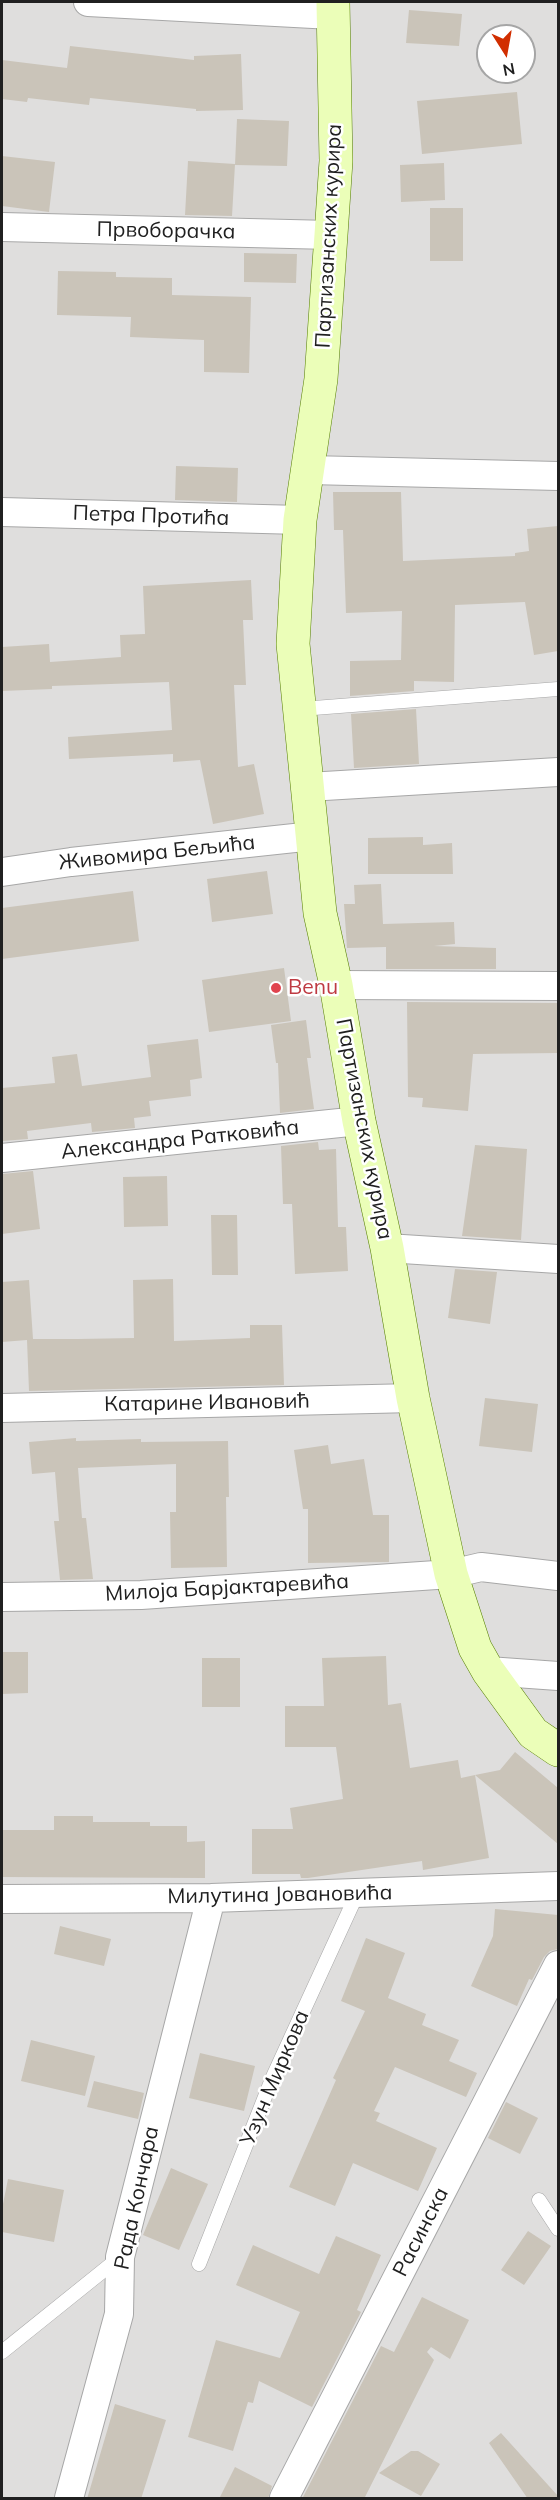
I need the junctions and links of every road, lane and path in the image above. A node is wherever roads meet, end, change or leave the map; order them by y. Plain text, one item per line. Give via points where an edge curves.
1 (88, 2) edge
2 (333, 8) edge
3 (2, 227) edge
4 (331, 235) junction
5 (309, 470) junction
6 (558, 476) edge
7 (2, 512) edge
8 (300, 520) junction
9 (558, 689) edge
10 (301, 709) junction
11 (558, 772) edge
12 (308, 787) junction
13 (313, 836) junction
14 (2, 872) edge
15 (336, 985) junction
16 (558, 986) edge
17 (359, 1121) junction
18 (2, 1158) edge
19 (387, 1248) junction
20 (558, 1259) edge
21 (413, 1398) junction
22 (2, 1407) edge
23 (451, 1574) junction
24 (558, 1576) edge
25 (2, 1597) edge
26 (488, 1671) junction
27 (558, 1676) edge
28 (558, 1750) edge
29 (558, 1886) edge
30 (357, 1894) junction
31 (211, 1898) junction
32 (2, 1899) edge
33 (558, 1965) edge
34 (539, 2200) dead end
35 (558, 2229) edge
36 (120, 2257) junction
37 (200, 2264) dead end
38 (2, 2352) edge
39 (69, 2499) edge
40 (284, 2499) edge

1 - 2 street
2 - 4 street, Партизанских курира via 336,161
3 - 4 street, Првоборачка
4 - 5 street, Партизанских курира via 321,379
5 - 6 street
5 - 8 street, Партизанских курира
7 - 8 street, Петра Протића
8 - 10 street, Партизанских курира via 293,644
9 - 10 lane
10 - 12 street, Партизанских курира
11 - 12 street
12 - 13 street, Партизанских курира
13 - 14 street, Живомира Бељића
13 - 15 street, Партизанских курира via 320,913
15 - 16 street
15 - 17 street, Партизанских курира
17 - 18 street, Александра Ратковића
17 - 19 street, Партизанских курира
19 - 20 street
19 - 21 street, Партизанских курира
21 - 22 street, Катарине Ивановић
21 - 23 street, Партизанских курира
23 - 24 street, Милоја Барјактаревића via 481,1567
23 - 25 street, Милоја Барјактаревића via 141,1595
23 - 26 street, Партизанских курира via 475,1648
26 - 27 street
26 - 28 street, Партизанских курира via 533,1733
29 - 30 street, Милутина Јовановића
30 - 31 street, Милутина Јовановића
30 - 37 lane, Узун Миркова via 272,2079
31 - 32 street, Милутина Јовановића
31 - 36 street, Рада Кончара
33 - 40 street, Расинска
34 - 35 lane
36 - 38 lane
36 - 39 street, Рада Кончара via 119,2314

